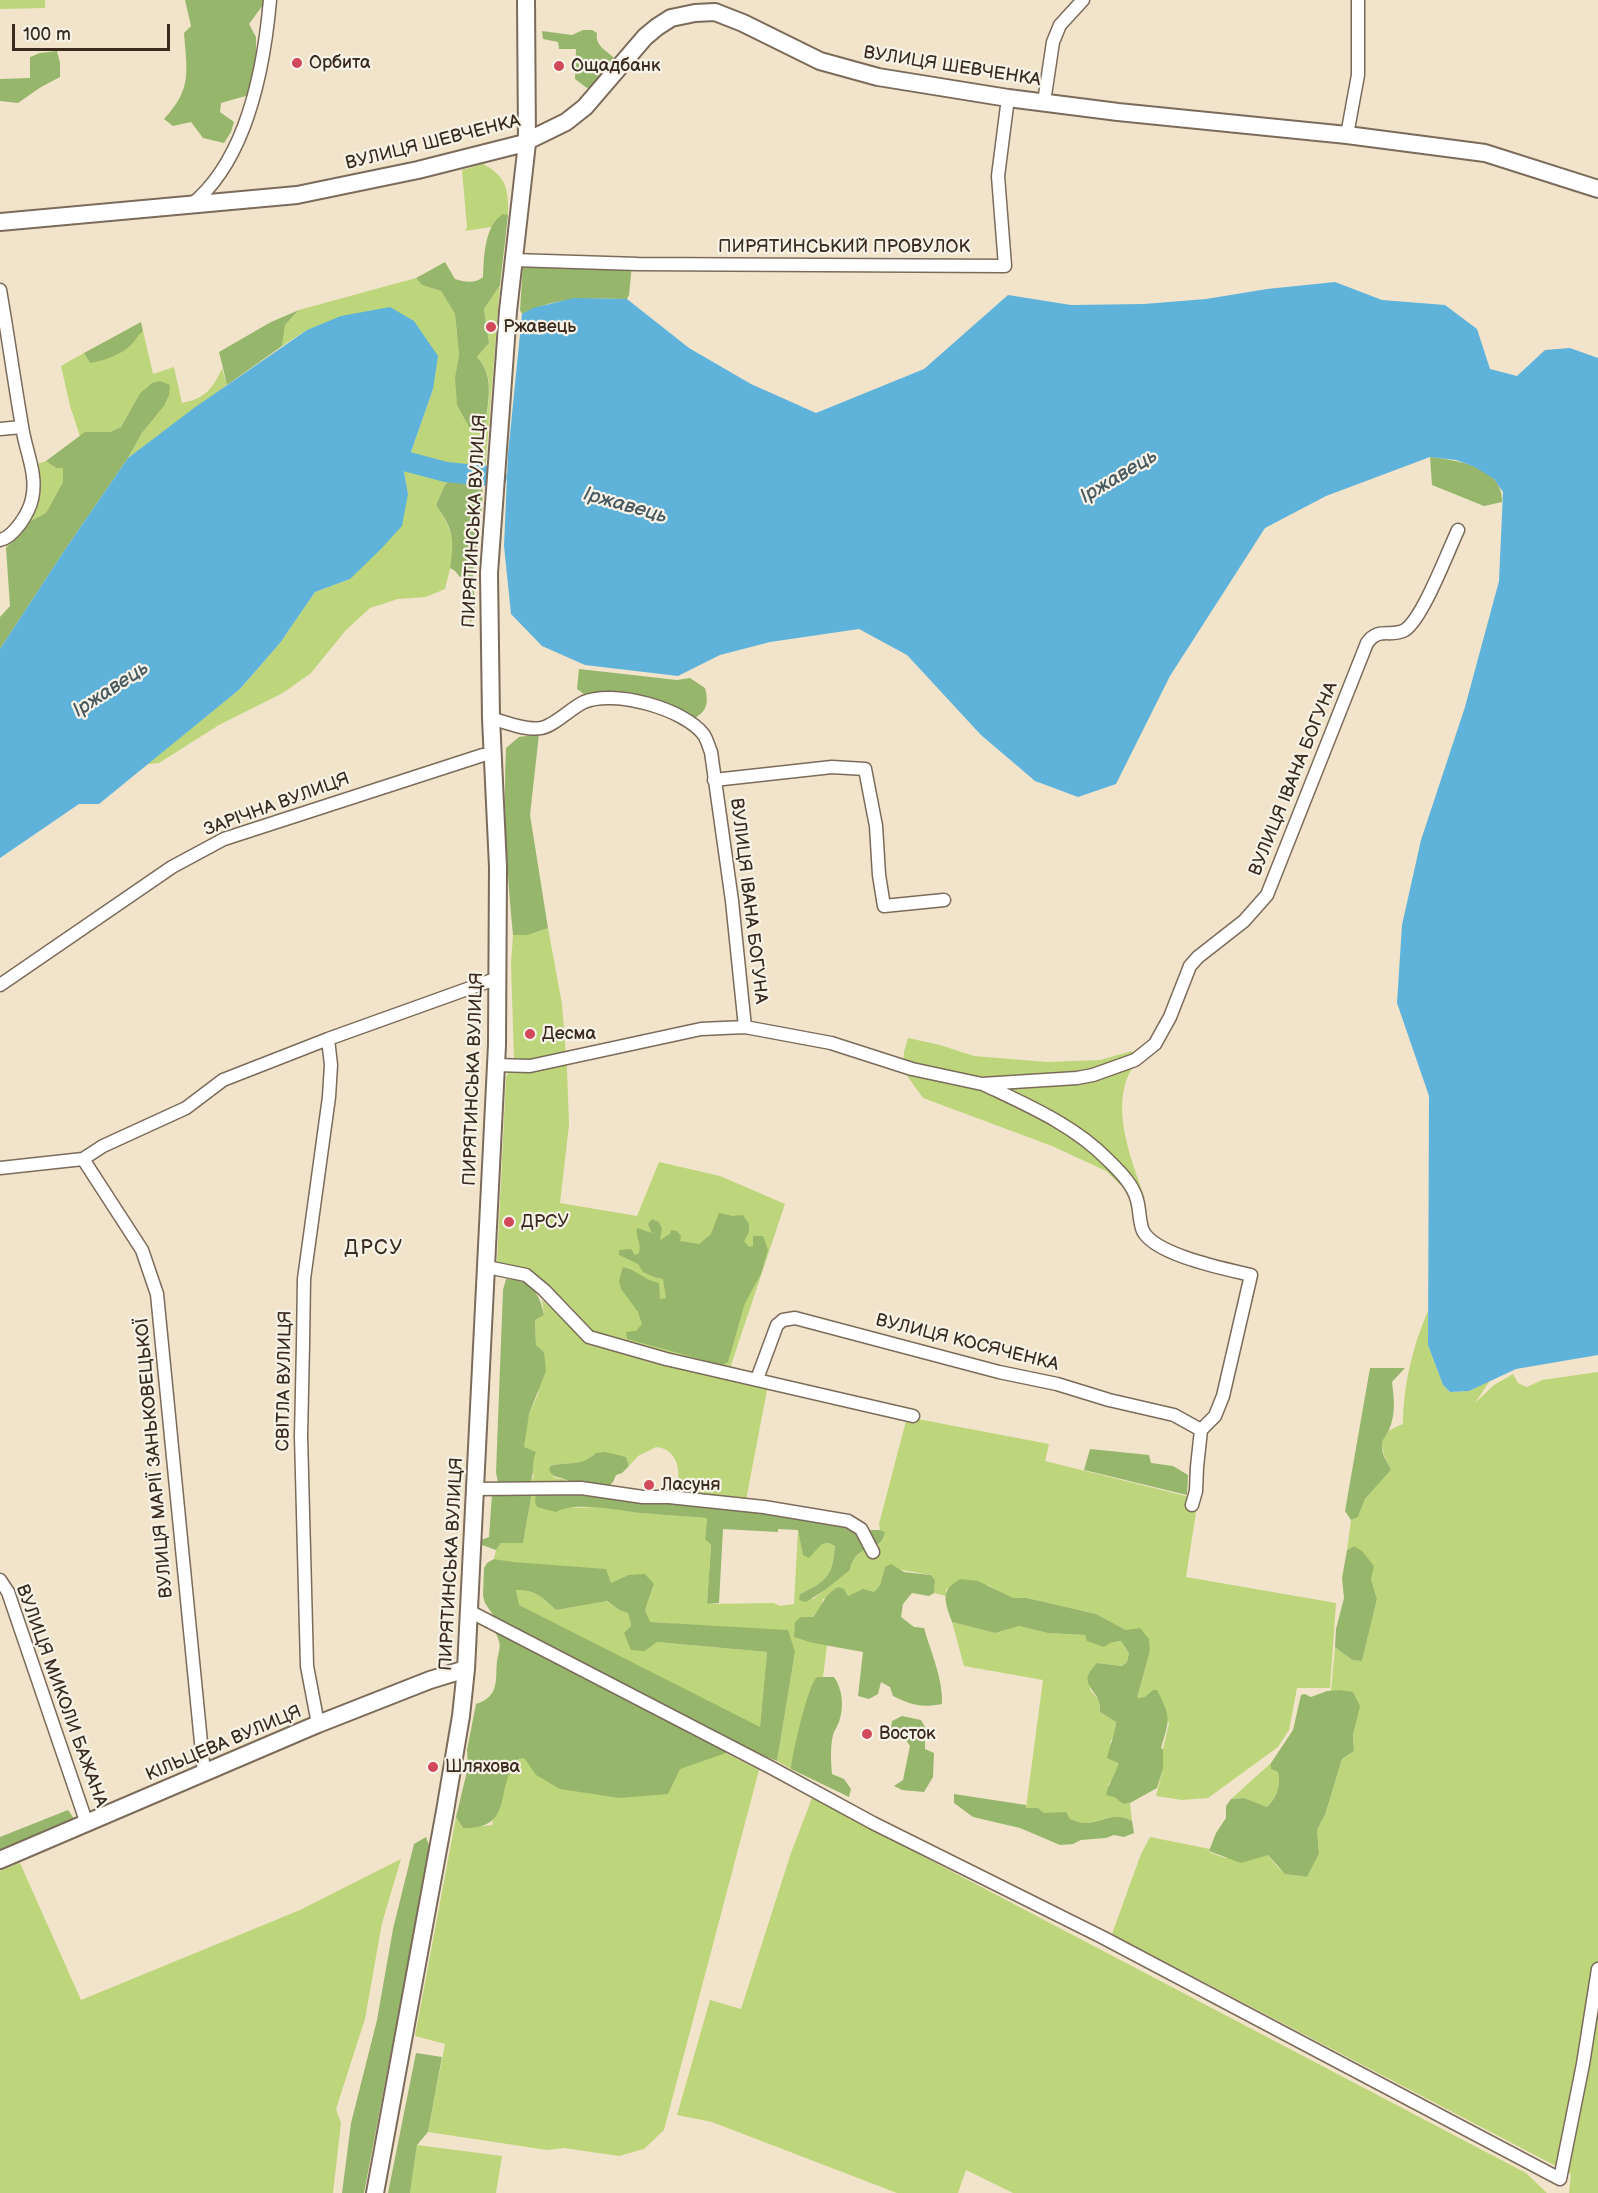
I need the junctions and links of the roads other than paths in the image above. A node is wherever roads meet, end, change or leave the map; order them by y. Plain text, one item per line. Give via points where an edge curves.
1 (270, 0) edge
2 (526, 0) edge
3 (1083, 0) edge
4 (1358, 0) edge
5 (1008, 98) junction
6 (1044, 102) junction
7 (1347, 135) junction
8 (527, 142) junction
9 (1598, 189) edge
10 (191, 204) junction
11 (0, 222) edge
12 (514, 261) junction
13 (0, 290) edge
14 (22, 427) junction
15 (0, 429) edge
16 (1458, 530) dead end
17 (0, 540) edge
18 (491, 718) junction
19 (493, 754) junction
20 (714, 780) junction
21 (944, 900) dead end
22 (498, 978) junction
23 (0, 985) edge
24 (745, 1027) junction
25 (328, 1039) junction
26 (496, 1065) junction
27 (982, 1084) junction
28 (83, 1159) junction
29 (0, 1168) edge
30 (487, 1267) junction
31 (757, 1379) junction
32 (914, 1416) dead end
33 (1201, 1430) junction
34 (476, 1489) junction
35 (1192, 1505) dead end
36 (873, 1552) dead end
37 (0, 1580) edge
38 (469, 1611) junction
39 (466, 1669) junction
40 (318, 1725) junction
41 (204, 1773) junction
42 (87, 1824) junction
43 (0, 1860) edge
44 (1598, 1969) edge
45 (375, 2193) edge

1 - 10 street via 264,54 242,131 208,191
2 - 8 street, ПИРЯТИНСЬКА ВУЛИЦЯ
3 - 6 street via 1060,25 1053,42
4 - 7 street via 1358,75
5 - 6 street, ВУЛИЦЯ ШЕВЧЕНКА
5 - 8 street, ВУЛИЦЯ ШЕВЧЕНКА via 878,78 820,61 715,12 695,13 670,18 657,27 585,107 566,122
5 - 12 street, ПИРЯТИНСЬКИЙ ПРОВУЛОК via 998,176 1005,266
6 - 7 street, ВУЛИЦЯ ШЕВЧЕНКА
7 - 9 street, ВУЛИЦЯ ШЕВЧЕНКА via 1485,153
8 - 10 street, ВУЛИЦЯ ШЕВЧЕНКА via 297,195
8 - 12 street, ПИРЯТИНСЬКА ВУЛИЦЯ
10 - 11 street, ВУЛИЦЯ ШЕВЧЕНКА
12 - 18 street, ПИРЯТИНСЬКА ВУЛИЦЯ via 489,573
13 - 14 street
14 - 15 street
14 - 17 street via 32,467 32,499 21,524 8,538
16 - 27 street, ВУЛИЦЯ ІВАНА БОГУНА via 1410,625 1404,631 1378,633 1367,643 1267,895 1244,921 1190,966 1155,1044 1135,1060 1093,1075
18 - 19 street, ПИРЯТИНСЬКА ВУЛИЦЯ
18 - 20 street, ВУЛИЦЯ ІВАНА БОГУНА via 541,728 585,702 602,698 650,703 678,714 704,735 711,752
19 - 22 street, ПИРЯТИНСЬКА ВУЛИЦЯ
19 - 23 street, ЗАРІЧНА ВУЛИЦЯ via 224,839 172,867
20 - 21 street, ВУЛИЦЯ ІВАНА БОГУНА via 832,767 865,769 876,826 884,906
20 - 24 street, ВУЛИЦЯ ІВАНА БОГУНА
22 - 25 street
22 - 26 street, ПИРЯТИНСЬКА ВУЛИЦЯ
24 - 26 street, ВУЛИЦЯ ІВАНА БОГУНА via 700,1029 530,1066
24 - 27 street, ВУЛИЦЯ ІВАНА БОГУНА via 831,1043 912,1069
25 - 28 street via 223,1080 186,1108
25 - 40 street, СВІТЛА ВУЛИЦЯ via 329,1097 304,1279 301,1436 307,1666
26 - 30 street, ПИРЯТИНСЬКА ВУЛИЦЯ
27 - 33 street, ВУЛИЦЯ ІВАНА БОГУНА via 1089,1141 1133,1188 1142,1230 1148,1239 1177,1254 1251,1275 1224,1396 1215,1416
28 - 29 street
28 - 41 street, ВУЛИЦЯ МАРІЇ ЗАНЬКОВЕЦЬКОЇ via 142,1250 157,1294
30 - 31 street via 526,1275 589,1337
30 - 34 street, ПИРЯТИНСЬКА ВУЛИЦЯ
31 - 32 street
31 - 33 street, ВУЛИЦЯ КОСЯЧЕНКА via 777,1325 795,1317 1174,1415
33 - 35 street via 1197,1491
34 - 36 street via 581,1488 764,1507 848,1521 861,1529
34 - 38 street, ПИРЯТИНСЬКА ВУЛИЦЯ
37 - 42 street, ВУЛИЦЯ МИКОЛИ БАЖАНА via 8,1592
38 - 39 street, ПИРЯТИНСЬКА ВУЛИЦЯ
38 - 44 street via 862,1817 1111,1941 1560,2179
39 - 40 street, КІЛЬЦЕВА ВУЛИЦЯ
39 - 45 street, ПИРЯТИНСЬКА ВУЛИЦЯ via 445,1811
40 - 41 street, КІЛЬЦЕВА ВУЛИЦЯ
41 - 42 street, КІЛЬЦЕВА ВУЛИЦЯ
42 - 43 street, КІЛЬЦЕВА ВУЛИЦЯ

